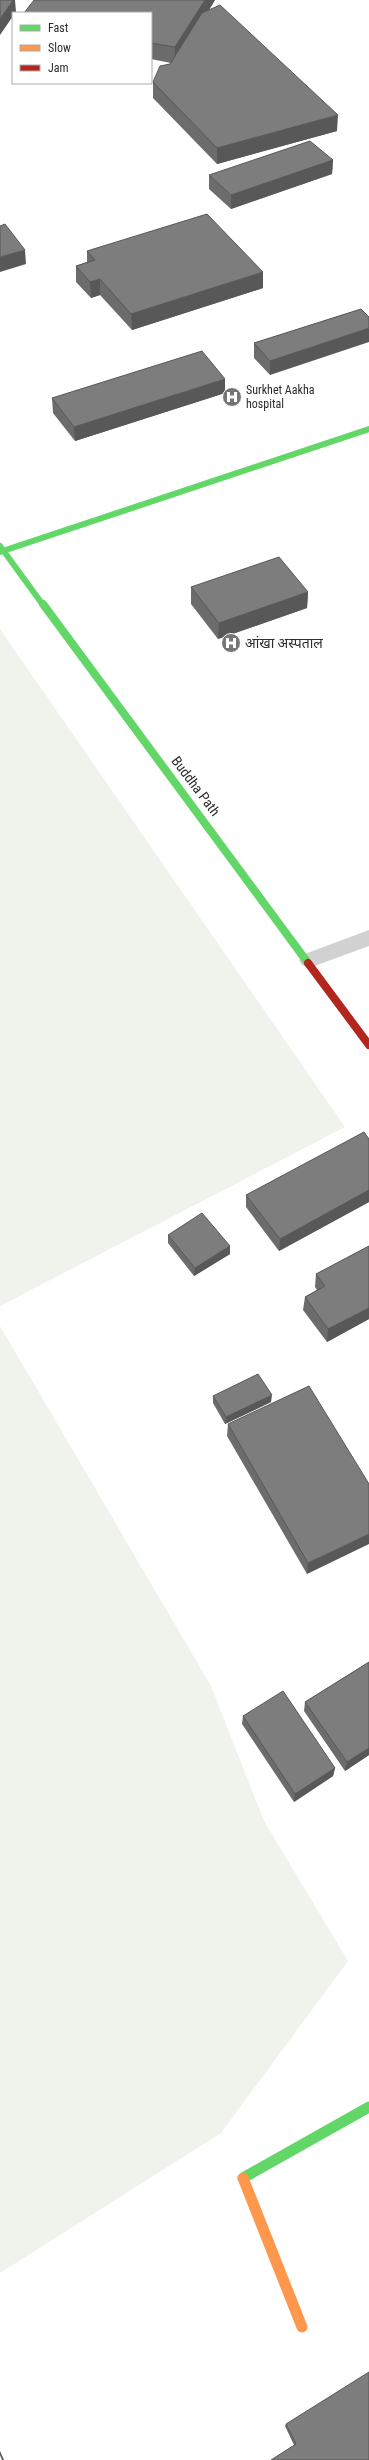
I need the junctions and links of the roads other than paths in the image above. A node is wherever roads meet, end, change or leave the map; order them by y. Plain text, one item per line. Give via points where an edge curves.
1 (369, 429) edge
2 (1, 550) edge
3 (369, 938) edge
4 (309, 960) junction
5 (369, 1044) edge
6 (369, 2107) edge
7 (302, 2327) dead end

1 - 2 street
2 - 4 street, Buddha Path
3 - 4 street
4 - 5 street, Buddha Path
6 - 7 street via 242,2179

